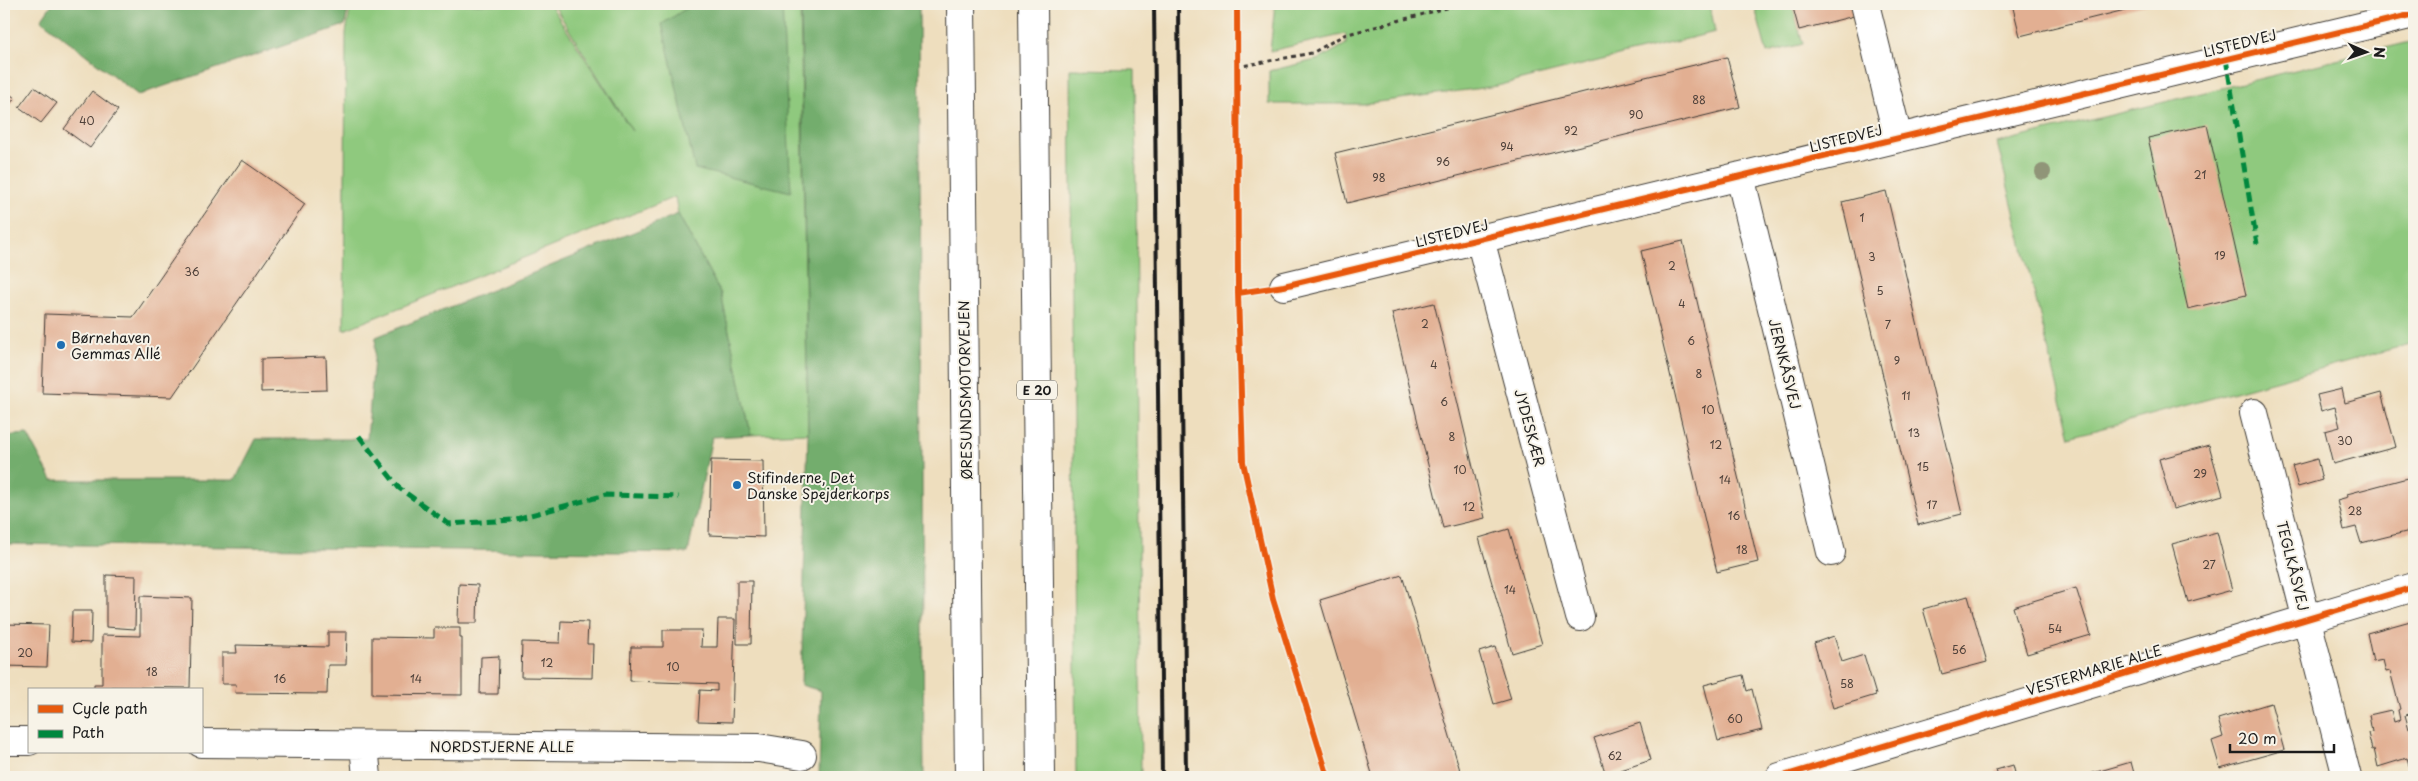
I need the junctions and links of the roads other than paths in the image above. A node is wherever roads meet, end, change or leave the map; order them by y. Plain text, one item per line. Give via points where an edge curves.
1 (962, 4) edge
2 (1033, 4) edge
3 (1865, 4) edge
4 (2414, 14) edge
5 (1898, 138) junction
6 (1740, 176) junction
7 (1480, 239) junction
8 (1284, 286) dead end
9 (2254, 413) dead end
10 (1831, 552) dead end
11 (2414, 588) edge
12 (1580, 617) dead end
13 (2306, 620) junction
14 (4, 741) edge
15 (28, 741) edge
16 (202, 743) edge
17 (364, 745) junction
18 (802, 755) dead end
19 (367, 777) edge
20 (969, 777) edge
21 (1041, 777) edge
22 (1780, 777) edge
23 (2347, 777) edge

1 - 20 main road, ØRESUNDSMOTORVEJEN
2 - 21 main road, E 20
3 - 5 main road, LISTEDVEJ
4 - 5 main road, LISTEDVEJ
5 - 6 main road, LISTEDVEJ
6 - 7 main road, LISTEDVEJ
6 - 10 main road, JERNKÅSVEJ
7 - 8 main road, LISTEDVEJ
7 - 12 main road, JYDESKÆR
9 - 13 main road, TEGLKÅSVEJ
11 - 13 main road, VESTERMARIE ALLE
13 - 22 main road, VESTERMARIE ALLE
13 - 23 main road, TEGLKÅSVEJ
14 - 15 main road
16 - 17 main road, NORDSTJERNE ALLE
17 - 18 main road, NORDSTJERNE ALLE via 759,748
17 - 19 main road

